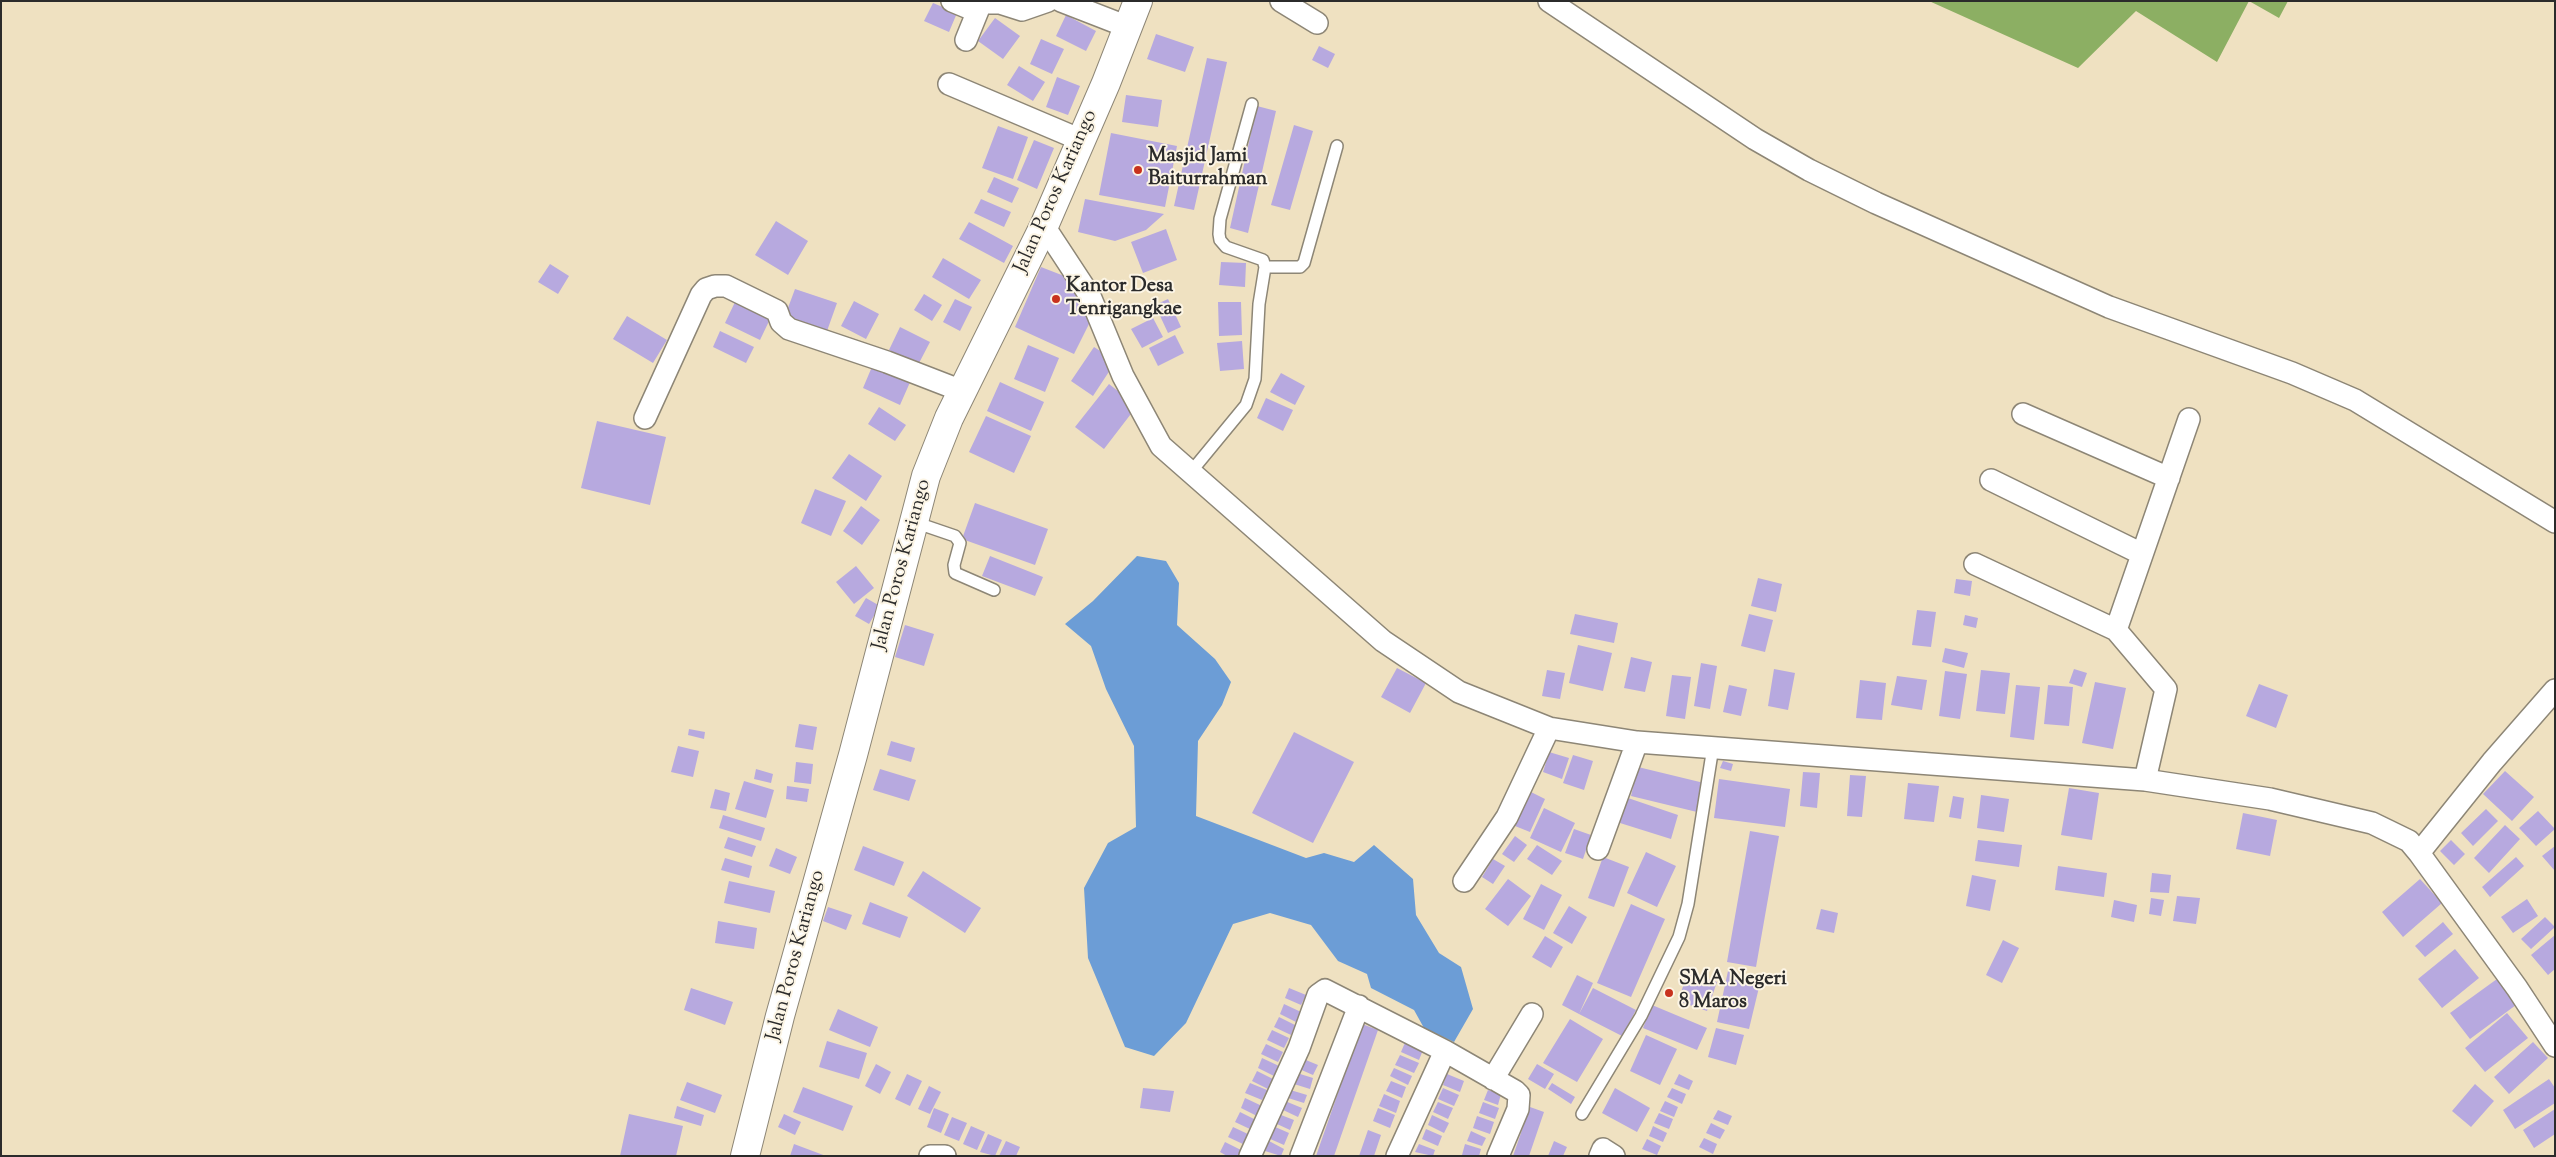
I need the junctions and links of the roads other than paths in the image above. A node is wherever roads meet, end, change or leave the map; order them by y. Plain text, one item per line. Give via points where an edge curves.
1 (952, 1) edge
2 (1048, 1) edge
3 (1061, 1) edge
4 (1138, 1) edge
5 (1281, 1) edge
6 (1549, 1) edge
7 (976, 11) junction
8 (1317, 23) dead end
9 (1128, 27) junction
10 (966, 40) dead end
11 (949, 84) dead end
12 (1252, 104) dead end
13 (1081, 140) junction
14 (1337, 146) dead end
15 (1044, 226) junction
16 (1265, 267) junction
17 (962, 392) junction
18 (2023, 414) dead end
19 (645, 418) dead end
20 (2189, 419) dead end
21 (1190, 473) junction
22 (2169, 478) junction
23 (1992, 480) dead end
24 (914, 522) junction
25 (2555, 522) edge
26 (2142, 554) junction
27 (1976, 564) dead end
28 (994, 590) dead end
29 (2116, 630) junction
30 (2555, 690) edge
31 (1550, 728) junction
32 (1637, 742) junction
33 (1713, 747) junction
34 (2145, 780) junction
35 (1598, 849) dead end
36 (2419, 853) junction
37 (1464, 881) dead end
38 (1359, 1006) junction
39 (1532, 1014) dead end
40 (2555, 1046) edge
41 (1445, 1050) junction
42 (1493, 1078) junction
43 (1582, 1114) dead end
44 (745, 1156) edge
45 (930, 1156) edge
46 (944, 1156) edge
47 (1250, 1156) edge
48 (1301, 1156) edge
49 (1397, 1156) edge
50 (1498, 1156) edge
51 (1600, 1156) edge
52 (1614, 1156) edge

1 - 7 street
2 - 7 street via 1022,10 988,2 981,3
3 - 9 street
4 - 9 main road, Jalan Poros Kariango
5 - 8 street
6 - 25 street via 1755,139 1809,170 2078,294 2141,320 2292,373 2355,400
7 - 10 street
9 - 13 main road, Jalan Poros Kariango
11 - 13 street
12 - 16 lane via 1220,219 1219,234 1226,247 1263,260
13 - 15 main road, Jalan Poros Kariango
14 - 16 lane via 1304,263 1300,267
15 - 17 main road, Jalan Poros Kariango
15 - 21 street via 1090,296 1123,376 1161,446
16 - 21 lane via 1252,391 1238,416
17 - 19 street via 789,329 777,311 726,286 715,286 701,295
17 - 24 main road, Jalan Poros Kariango via 928,468
18 - 22 street
20 - 22 street
21 - 31 street via 1383,641 1459,692
22 - 26 street
23 - 26 street
24 - 28 lane via 955,536 960,543 955,572
24 - 44 main road, Jalan Poros Kariango
26 - 29 street
27 - 29 street
29 - 34 street via 2166,689
30 - 36 street
31 - 32 street
31 - 37 street via 1507,818
32 - 33 street
32 - 35 street
33 - 34 street
33 - 43 lane via 1688,904 1679,937 1641,1016
34 - 36 street via 2270,799 2372,823 2408,841
36 - 40 street
38 - 41 street
38 - 47 street via 1329,991 1318,995 1299,1048
38 - 48 street
39 - 42 street
41 - 42 street
41 - 49 street
42 - 50 street via 1515,1091 1520,1103
45 - 46 street
51 - 52 street via 1603,1149

